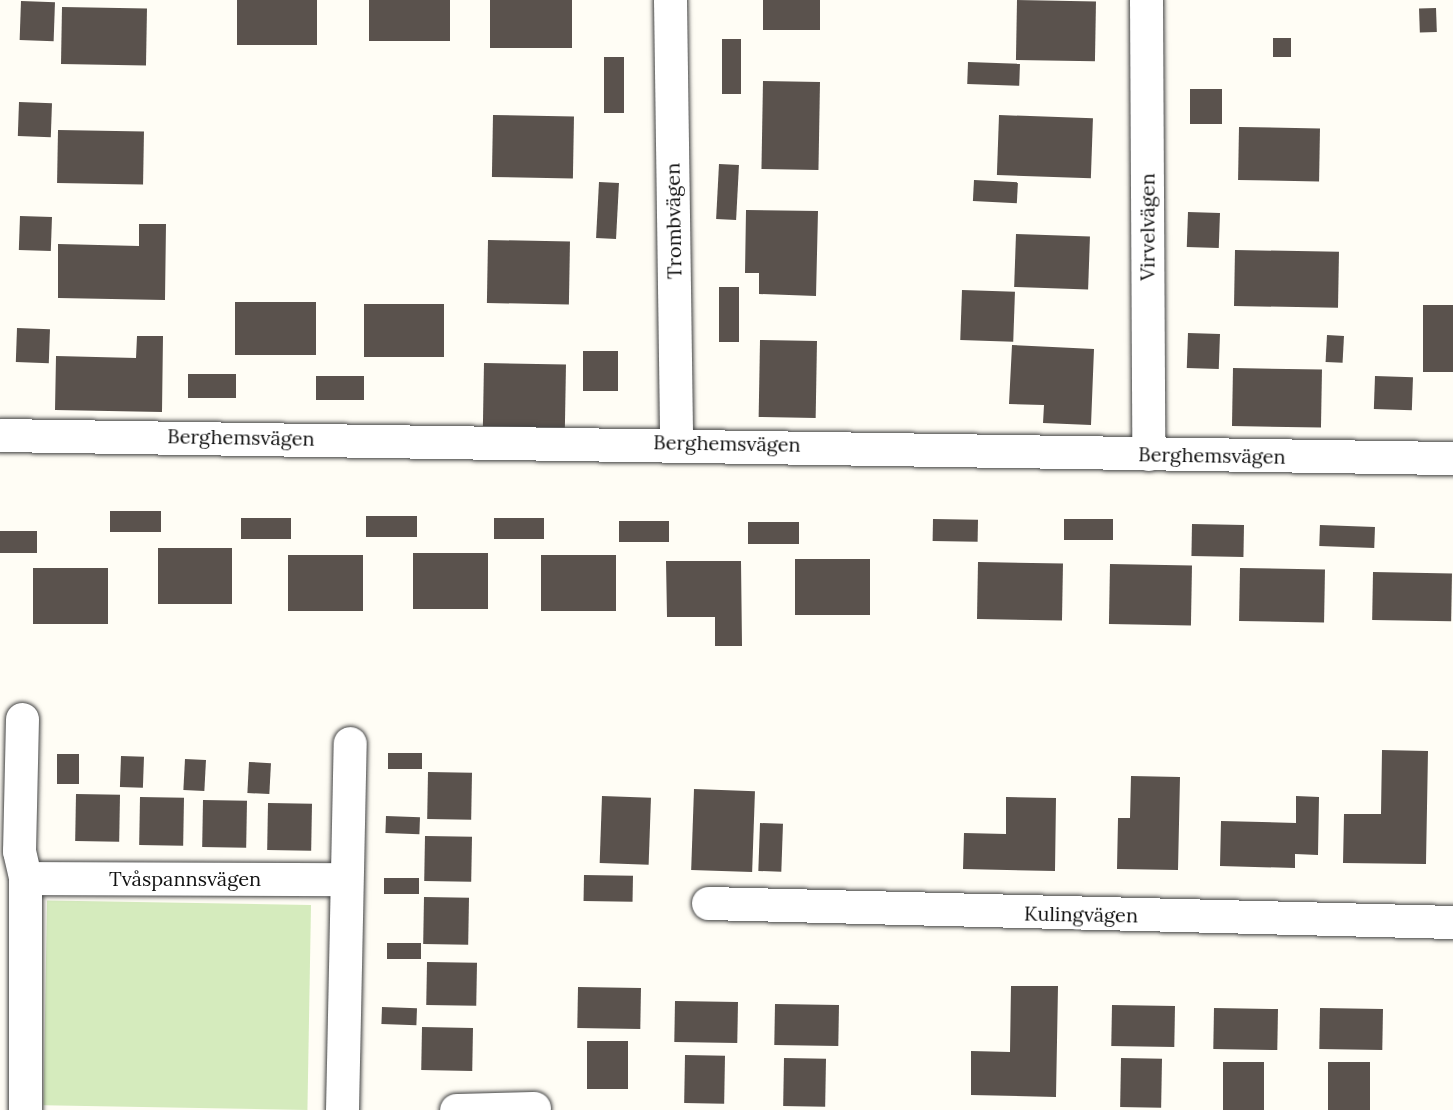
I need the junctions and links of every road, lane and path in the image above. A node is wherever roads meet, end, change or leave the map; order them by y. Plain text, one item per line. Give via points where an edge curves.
1 (670, 0) edge
2 (1146, 0) edge
3 (0, 435) edge
4 (676, 441) junction
5 (1148, 454) junction
6 (1453, 458) edge
7 (22, 719) dead end
8 (350, 743) dead end
9 (25, 878) junction
10 (345, 879) junction
11 (708, 903) dead end
12 (1453, 922) edge
13 (534, 1108) dead end
14 (25, 1110) edge
15 (342, 1110) edge
16 (456, 1110) edge

1 - 4 street, Trombvägen
2 - 5 street, Virvelvägen
3 - 4 street, Berghemsvägen
4 - 5 street, Berghemsvägen
5 - 6 street, Berghemsvägen
7 - 9 street via 19,851
8 - 10 street
9 - 10 street, Tvåspannsvägen
9 - 14 street
10 - 15 street
11 - 12 street, Kulingvägen
13 - 16 street

